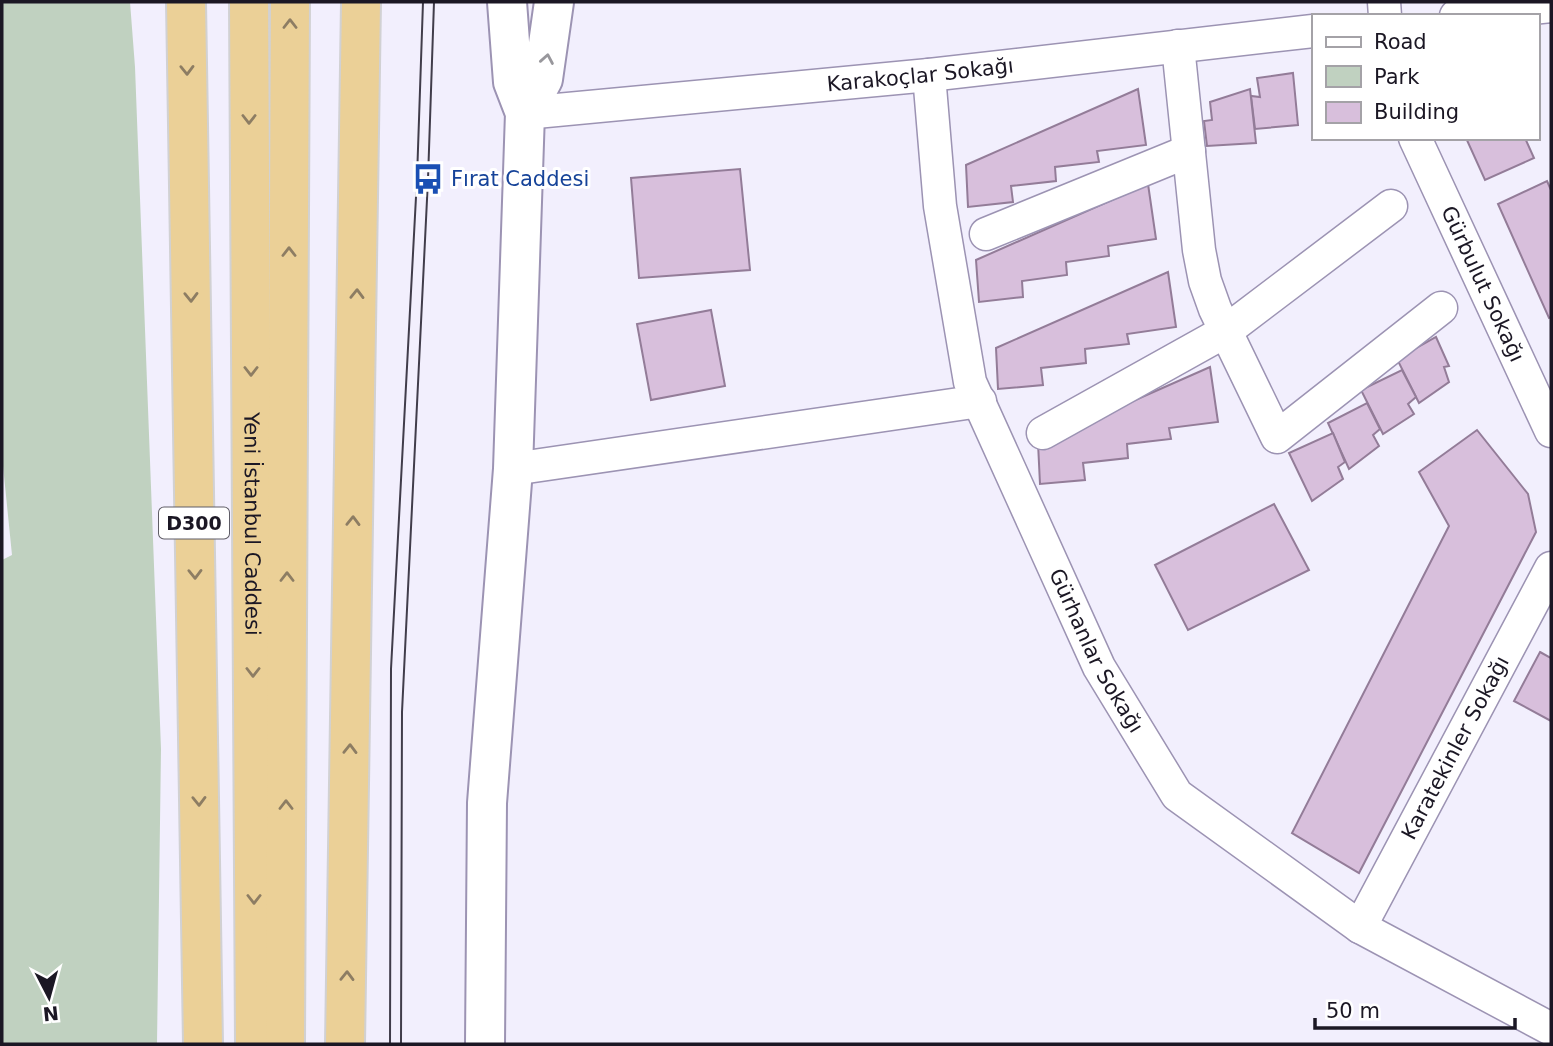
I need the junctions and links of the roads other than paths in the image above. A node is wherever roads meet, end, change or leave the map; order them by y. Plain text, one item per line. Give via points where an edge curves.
1 (186, 2) edge
2 (248, 2) edge
3 (290, 2) edge
4 (361, 2) edge
5 (508, 2) edge
6 (554, 2) edge
7 (1551, 6) edge
8 (1475, 14) edge
9 (1312, 31) edge
10 (1178, 46) junction
11 (929, 75) junction
12 (525, 113) junction
13 (1416, 140) edge
14 (1189, 151) junction
15 (1391, 206) dead end
16 (986, 234) dead end
17 (1441, 308) dead end
18 (1226, 331) junction
19 (979, 401) junction
20 (1551, 431) edge
21 (1043, 433) dead end
22 (513, 469) junction
23 (1551, 568) edge
24 (1360, 927) junction
25 (1551, 1028) edge
26 (203, 1044) edge
27 (255, 1044) edge
28 (285, 1044) edge
29 (345, 1044) edge
30 (485, 1044) edge

1 -> 26 highway, D300
2 -> 27 highway, Yeni İstanbul Caddesi / D300
28 -> 3 highway, Yeni İstanbul Caddesi
29 -> 4 highway
5 - 12 street via 513,82
12 -> 6 street via 543,79
7 - 8 street
9 - 10 street, Karakoçlar Sokağı
10 - 11 street, Karakoçlar Sokağı
10 - 14 street
11 - 12 street, Karakoçlar Sokağı
11 - 19 street, Gürhanlar Sokağı via 940,206 970,382
12 - 22 street
13 - 20 street, Gürbulut Sokağı
14 - 16 street
14 - 18 street via 1205,281
15 - 18 street
17 - 18 street via 1277,437
18 - 21 street
19 - 22 street
19 - 24 street, Gürhanlar Sokağı via 1099,667 1177,795
22 - 30 street via 487,803
23 - 24 street, Karatekinler Sokağı
24 - 25 street, Gürhanlar Sokağı

